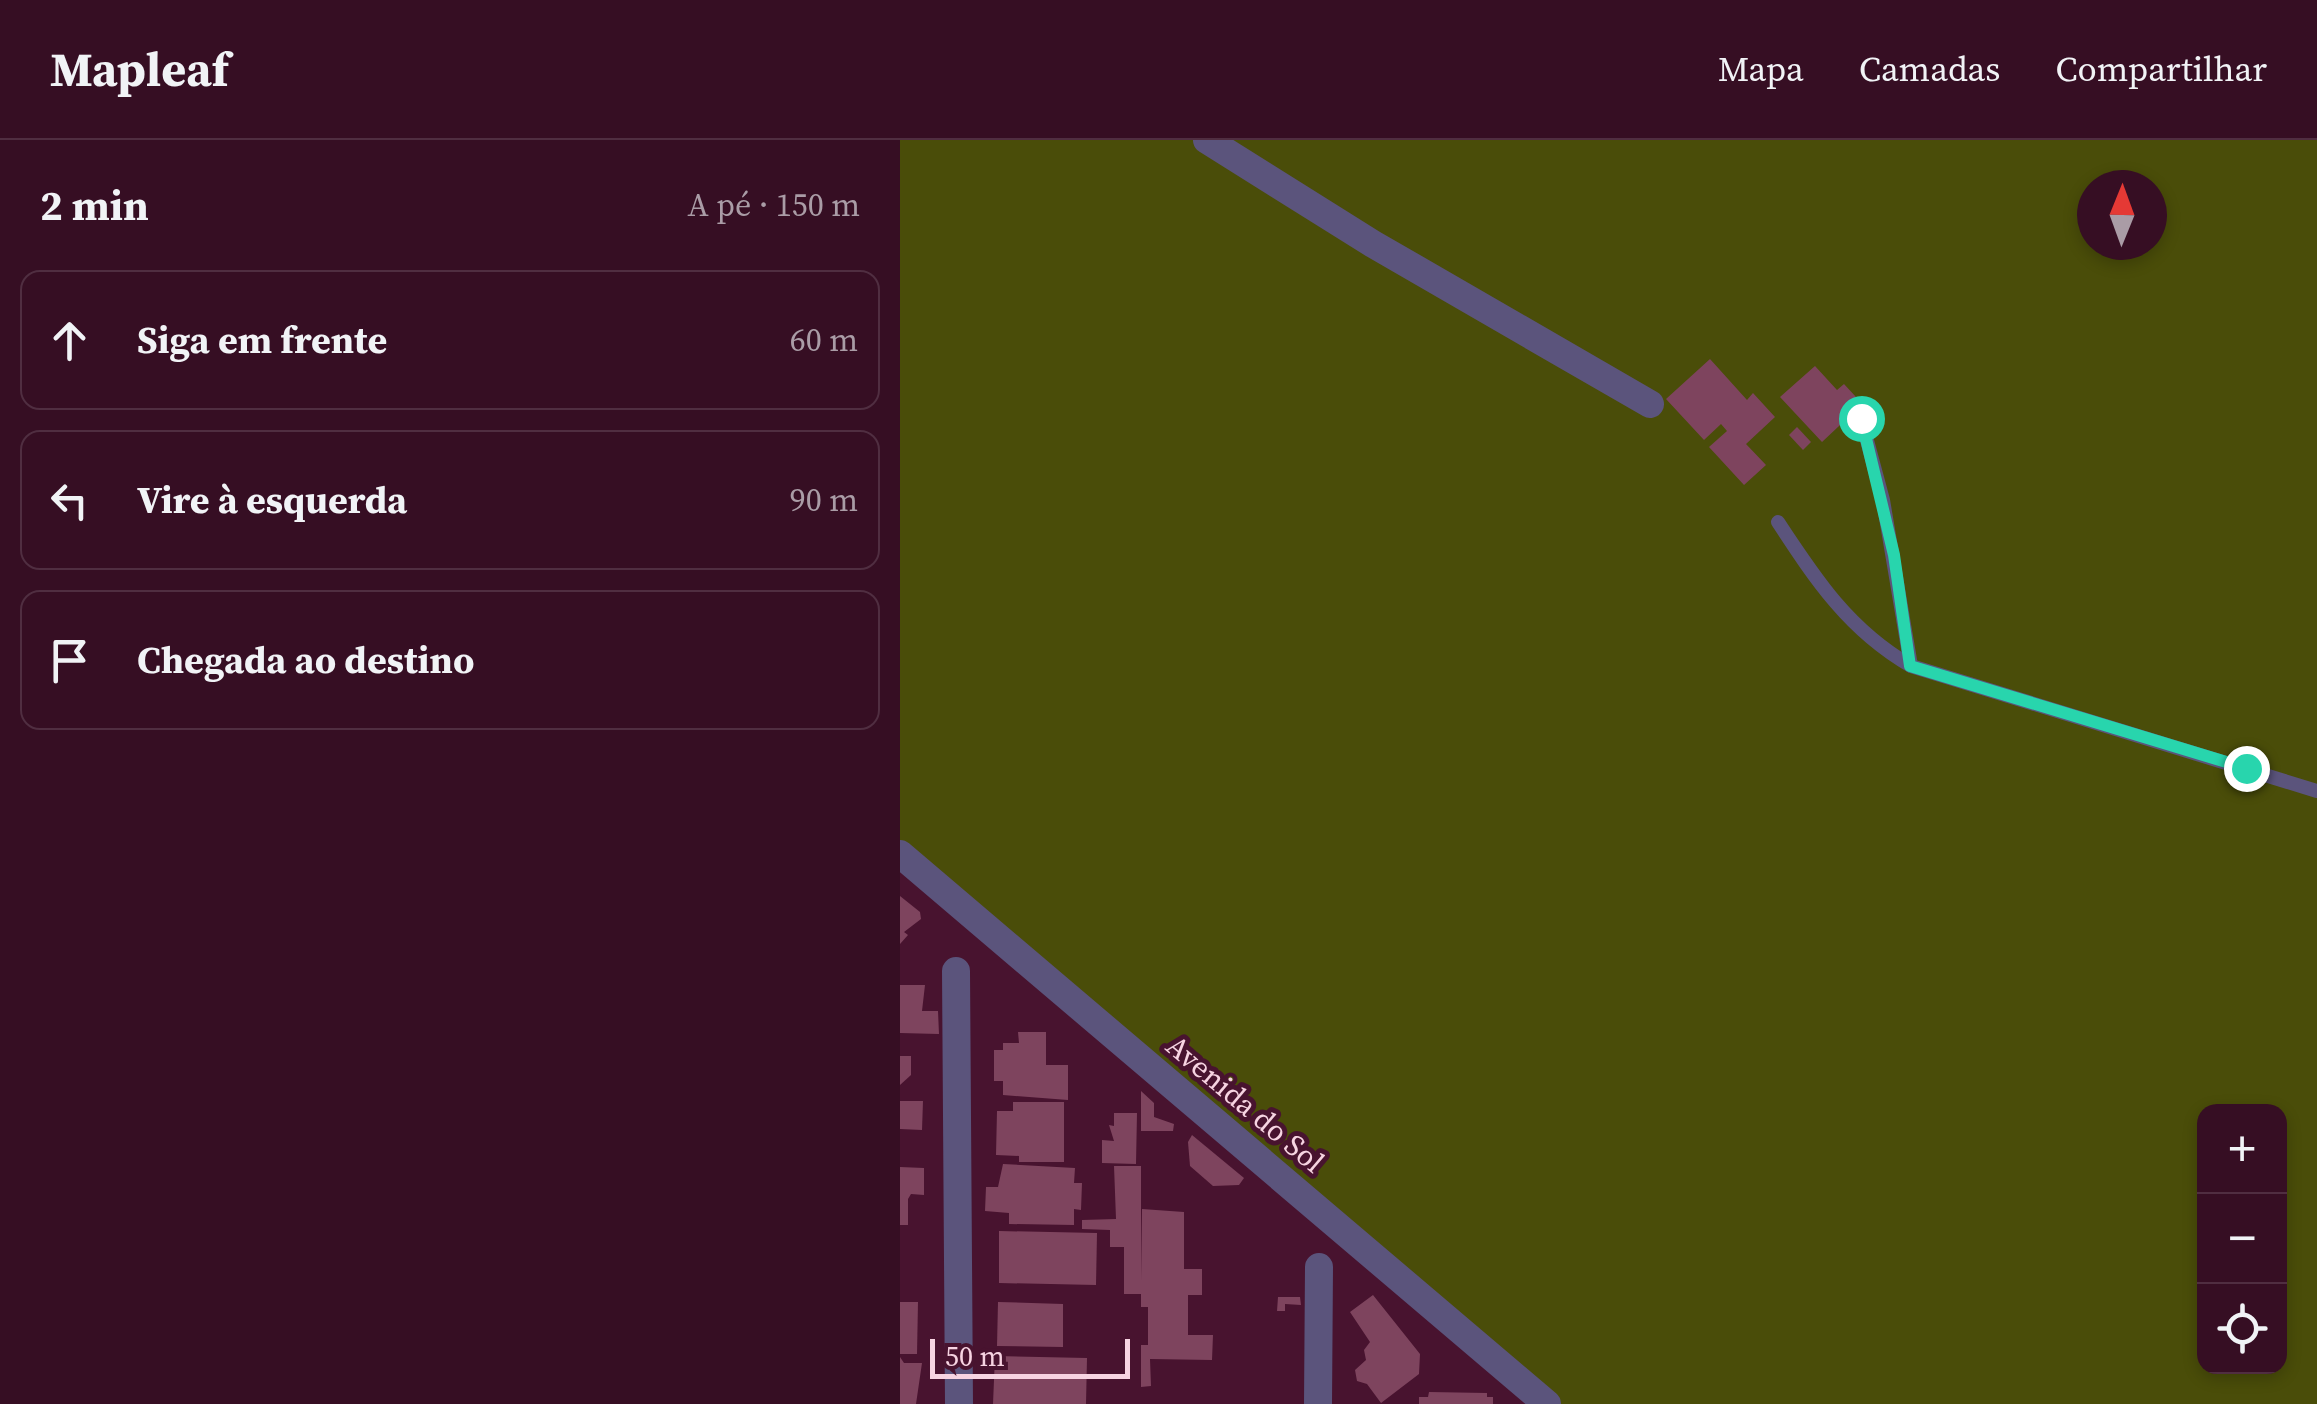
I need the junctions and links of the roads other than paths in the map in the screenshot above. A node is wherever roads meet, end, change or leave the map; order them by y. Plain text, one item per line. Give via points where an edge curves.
1 (1207, 140) edge
2 (1650, 404) dead end
3 (1861, 418) dead end
4 (1778, 522) dead end
5 (1910, 666) junction
6 (2317, 792) edge
7 (900, 854) edge
8 (956, 971) dead end
9 (1318, 1267) dead end
10 (959, 1404) edge
11 (1318, 1404) edge
12 (1548, 1404) edge

1 - 2 street
3 - 5 lane via 1899,583
4 - 5 lane via 1850,622
5 - 6 lane
7 - 12 street, Avenida do Sol
8 - 10 street
9 - 11 street

